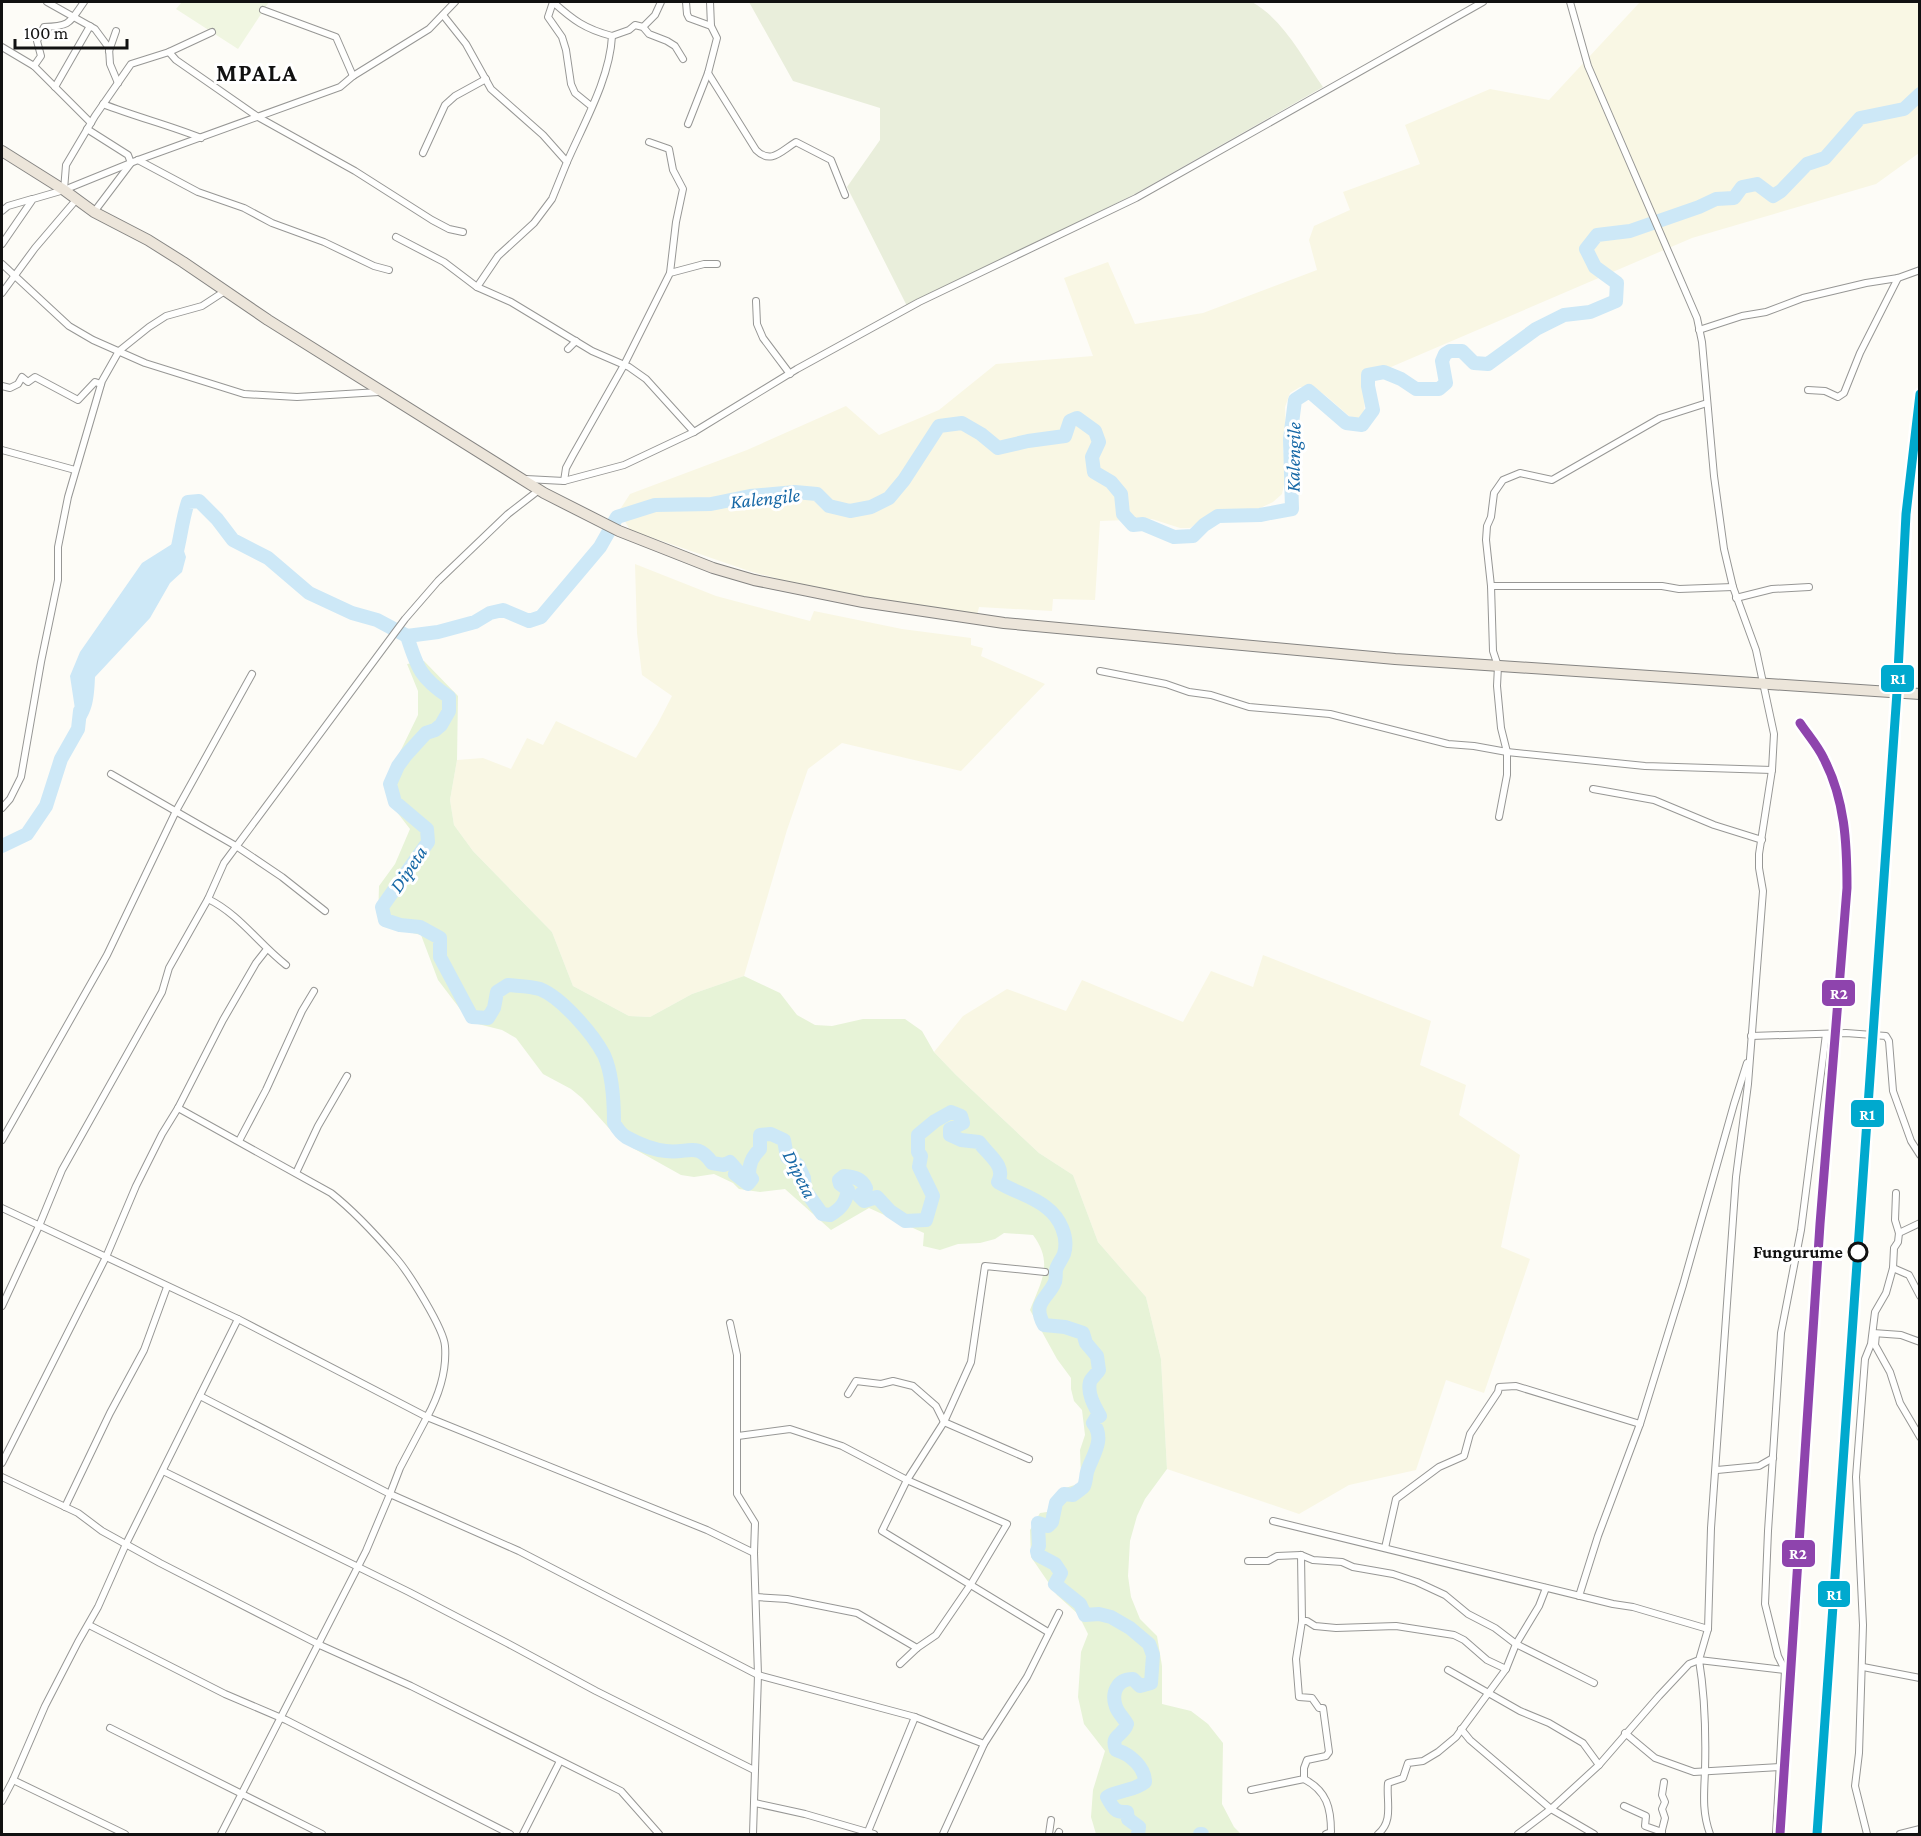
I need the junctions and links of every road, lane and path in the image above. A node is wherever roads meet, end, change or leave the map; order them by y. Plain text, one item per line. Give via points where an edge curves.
1 (47, 2) edge
2 (84, 2) edge
3 (455, 2) edge
4 (661, 2) edge
5 (686, 2) edge
6 (710, 2) edge
7 (1480, 2) edge
8 (1570, 2) edge
9 (263, 10) dead end
10 (443, 15) junction
11 (73, 17) junction
12 (90, 26) junction
13 (711, 26) junction
14 (644, 27) junction
15 (116, 31) dead end
16 (212, 32) dead end
17 (612, 36) junction
18 (2, 47) edge
19 (109, 51) junction
20 (168, 52) junction
21 (683, 58) dead end
22 (34, 66) junction
23 (708, 73) junction
24 (353, 76) junction
25 (486, 79) junction
26 (118, 83) junction
27 (55, 87) junction
28 (103, 104) junction
29 (591, 106) junction
30 (258, 117) junction
31 (688, 124) dead end
32 (89, 126) junction
33 (201, 138) junction
34 (649, 142) dead end
35 (2, 151) edge
36 (423, 153) dead end
37 (138, 160) junction
38 (567, 162) junction
39 (130, 163) junction
40 (64, 190) junction
41 (845, 195) dead end
42 (33, 199) junction
43 (76, 200) junction
44 (2, 211) edge
45 (94, 212) junction
46 (463, 232) dead end
47 (396, 237) dead end
48 (2, 244) edge
49 (2, 264) edge
50 (717, 264) dead end
51 (389, 270) dead end
52 (1920, 270) edge
53 (670, 273) junction
54 (13, 277) junction
55 (1898, 278) junction
56 (477, 286) junction
57 (225, 291) junction
58 (2, 293) edge
59 (756, 301) dead end
60 (1699, 330) junction
61 (576, 341) junction
62 (567, 349) dead end
63 (119, 351) junction
64 (624, 365) junction
65 (790, 374) junction
66 (101, 384) junction
67 (2, 386) edge
68 (1808, 390) dead end
69 (382, 392) junction
70 (1707, 403) junction
71 (694, 432) junction
72 (2, 450) edge
73 (75, 470) junction
74 (519, 478) junction
75 (564, 481) junction
76 (540, 490) junction
77 (1491, 586) junction
78 (1733, 587) junction
79 (1809, 587) dead end
80 (1736, 598) junction
81 (1498, 666) junction
82 (1100, 671) dead end
83 (252, 674) dead end
84 (1763, 683) junction
85 (1920, 694) edge
86 (1507, 752) junction
87 (1773, 770) junction
88 (111, 774) dead end
89 (1593, 789) dead end
90 (2, 808) edge
91 (176, 811) junction
92 (1499, 817) dead end
93 (1762, 840) junction
94 (236, 846) junction
95 (208, 899) junction
96 (325, 911) dead end
97 (267, 949) junction
98 (286, 965) dead end
99 (314, 991) dead end
100 (1826, 1034) junction
101 (1750, 1036) junction
102 (1750, 1054) junction
103 (347, 1077) dead end
104 (178, 1108) junction
105 (2, 1140) edge
106 (239, 1141) junction
107 (1920, 1155) edge
108 (296, 1173) junction
109 (1896, 1193) dead end
110 (2, 1208) edge
111 (1920, 1223) edge
112 (39, 1226) junction
113 (1899, 1233) junction
114 (106, 1257) junction
115 (1893, 1268) junction
116 (1045, 1272) dead end
117 (167, 1287) junction
118 (1920, 1296) edge
119 (2, 1306) edge
120 (238, 1319) junction
121 (730, 1323) dead end
122 (1874, 1333) junction
123 (1920, 1342) edge
124 (848, 1394) dead end
125 (200, 1396) junction
126 (427, 1417) junction
127 (944, 1422) junction
128 (1640, 1424) junction
129 (738, 1436) junction
130 (1920, 1437) edge
131 (1773, 1458) junction
132 (1029, 1459) dead end
133 (2, 1462) edge
134 (1717, 1470) junction
135 (163, 1471) junction
136 (2, 1477) edge
137 (907, 1480) junction
138 (390, 1494) junction
139 (65, 1507) junction
140 (1273, 1521) dead end
141 (126, 1544) junction
142 (1385, 1548) junction
143 (754, 1553) junction
144 (1300, 1555) junction
145 (1248, 1561) dead end
146 (357, 1568) junction
147 (971, 1584) junction
148 (1546, 1588) junction
149 (1579, 1596) junction
150 (756, 1597) junction
151 (1059, 1613) dead end
152 (1302, 1621) junction
153 (89, 1625) junction
154 (1708, 1629) junction
155 (1048, 1632) junction
156 (317, 1643) junction
157 (1516, 1644) junction
158 (916, 1648) junction
159 (1699, 1660) junction
160 (900, 1664) dead end
161 (1863, 1667) junction
162 (1506, 1669) junction
163 (1448, 1670) dead end
164 (1785, 1670) junction
165 (758, 1675) junction
166 (1920, 1678) edge
167 (1594, 1683) dead end
168 (1489, 1692) junction
169 (279, 1717) junction
170 (915, 1717) junction
171 (110, 1728) dead end
172 (1461, 1729) junction
173 (1625, 1733) junction
174 (984, 1744) junction
175 (560, 1761) junction
176 (1599, 1766) junction
177 (1780, 1767) junction
178 (754, 1770) junction
179 (1705, 1771) junction
180 (1304, 1779) junction
181 (13, 1780) junction
182 (1664, 1782) dead end
183 (1251, 1790) dead end
184 (242, 1794) junction
185 (2, 1801) edge
186 (755, 1803) junction
187 (1624, 1806) dead end
188 (1551, 1809) junction
189 (1051, 1820) dead end
190 (1920, 1829) edge
191 (1661, 1833) edge
192 (1909, 1833) edge
193 (125, 1834) edge
194 (221, 1834) edge
195 (322, 1834) edge
196 (510, 1834) edge
197 (523, 1834) edge
198 (659, 1834) edge
199 (753, 1834) edge
200 (870, 1834) edge
201 (943, 1834) edge
202 (1049, 1834) edge
203 (1330, 1834) edge
204 (1378, 1834) edge
205 (1518, 1834) edge
206 (1594, 1834) edge
207 (1710, 1834) edge
208 (1776, 1834) edge
209 (1868, 1834) edge
210 (1900, 1834) edge

1 - 11 street
2 - 11 street
3 - 10 street
4 - 14 street
5 - 13 street via 689,18
6 - 13 street
7 - 65 street via 1136,198 919,302
8 - 60 street via 1588,66
9 - 24 street via 336,37
10 - 24 street via 429,29
10 - 25 street
11 - 12 street
11 - 22 street via 70,23 44,27 36,41 41,56
12 - 19 street
12 - 27 street
13 - 23 street via 717,38
14 - 17 street via 635,25
14 - 21 street via 649,34 675,46
15 - 19 street
16 - 20 street
17 - 29 street via 610,54
17 - 29 street via 592,31 553,2 550,6 548,17 564,43 571,84 575,93
18 - 22 street
19 - 26 street
20 - 26 street via 131,64
20 - 30 street
22 - 27 street
23 - 31 street
23 - 41 street via 761,155 772,157 796,142 831,160
24 - 30 street via 340,87
25 - 36 street via 445,105
25 - 38 street via 491,89
26 - 28 street
27 - 32 street
28 - 32 street
28 - 33 street
29 - 38 street
30 - 33 street
30 - 46 street via 356,171 432,220
32 - 39 street via 128,155
32 - 40 street via 66,165
33 - 37 street
34 - 53 street via 669,149 673,170 683,189
35 - 40 highway
37 - 39 street
37 - 51 street via 198,192
38 - 56 street via 552,199 498,256
39 - 40 street
39 - 45 street
40 - 42 street
40 - 43 highway
42 - 44 street
42 - 48 street
43 - 45 highway
43 - 54 street
45 - 57 highway via 148,240
47 - 56 street via 444,262
49 - 54 street
50 - 53 street
52 - 55 street
53 - 64 street
54 - 58 street
54 - 63 street via 69,326
55 - 60 street via 1803,298
55 - 68 street via 1844,393 1838,397
56 - 61 street
57 - 63 street via 202,306 166,316
57 - 69 highway
59 - 65 street via 760,331
60 - 70 street
61 - 62 street
61 - 64 street
63 - 66 street
63 - 69 street via 244,394 297,397
64 - 71 street via 646,379
64 - 75 street via 566,468
65 - 71 street
66 - 67 street via 95,382 78,400 35,377 27,382 22,377 10,388
66 - 73 street
69 - 74 highway
70 - 77 street via 1660,418 1552,480 1520,473 1503,480 1494,493 1487,526
70 - 78 street via 1723,539
71 - 75 street via 624,465
72 - 73 street
73 - 90 street via 58,548 58,580 21,777
74 - 75 street
74 - 76 highway
76 - 81 highway via 601,523 713,568 863,602 1004,623
76 - 94 street via 508,514 438,581 405,619
77 - 78 street
77 - 81 street via 1493,651
78 - 80 street
79 - 80 street via 1772,589
80 - 84 street via 1756,650
81 - 84 highway
81 - 86 street via 1501,728
82 - 86 street via 1249,706 1330,714 1448,744
83 - 91 street
84 - 85 highway
84 - 87 street via 1774,734
86 - 87 street via 1645,766
86 - 92 street
87 - 93 street
88 - 91 street
89 - 93 street via 1654,800
91 - 94 street
91 - 105 street via 107,955
93 - 101 street via 1759,868 1763,891
94 - 95 street via 224,862
94 - 96 street
95 - 97 street via 230,913
95 - 112 street via 169,968 162,992 62,1170
97 - 98 street
97 - 104 street via 223,1020
99 - 106 street
100 - 101 street
100 - 107 street via 1886,1036 1893,1091
100 - 131 street via 1801,1230 1781,1333
101 - 102 street
102 - 128 street
102 - 134 street via 1736,1177
103 - 108 street
104 - 106 street
104 - 114 street via 136,1186
106 - 108 street
108 - 126 street via 343,1203 398,1260 436,1318 445,1344 444,1376
109 - 113 street via 1895,1220
110 - 112 street
111 - 113 street
112 - 114 street
112 - 119 street
113 - 115 street
114 - 117 street
114 - 133 street
115 - 118 street via 1909,1275
115 - 122 street via 1875,1312
116 - 127 street via 985,1266 971,1362
117 - 120 street
117 - 139 street via 144,1350
120 - 125 street
120 - 126 street
121 - 129 street via 737,1355
122 - 123 street via 1901,1335
122 - 130 street via 1875,1345 1890,1372 1900,1403
122 - 161 street via 1865,1359 1856,1478
124 - 127 street via 856,1381 893,1381 913,1386 936,1406
125 - 135 street
125 - 138 street
126 - 138 street
126 - 143 street via 707,1530
127 - 132 street
127 - 137 street
128 - 142 street via 1516,1386 1499,1387 1470,1434 1464,1456 1439,1467 1396,1499
128 - 149 street
129 - 137 street via 789,1429 842,1446
129 - 143 street via 737,1494 754,1523
131 - 134 street via 1759,1466
131 - 164 street via 1765,1604
134 - 154 street
135 - 141 street
135 - 146 street
136 - 139 street
137 - 147 street via 882,1531
137 - 147 street via 1007,1524
138 - 146 street
138 - 165 street via 519,1551
139 - 141 street
140 - 142 street
141 - 153 street
141 - 156 street
142 - 148 street
143 - 150 street
144 - 145 street
144 - 152 street
144 - 157 street via 1417,1582 1445,1595
146 - 156 street
146 - 178 street
147 - 155 street
147 - 158 street via 936,1635
148 - 149 street
148 - 157 street
149 - 154 street
150 - 158 street via 857,1613
150 - 165 street
151 - 155 street
152 - 162 street via 1315,1626 1396,1626 1454,1635
152 - 180 street via 1296,1659 1299,1697 1312,1698 1323,1708 1329,1752 1307,1760
153 - 169 street
153 - 181 street via 45,1706
154 - 159 street
155 - 174 street via 1027,1677
156 - 169 street
156 - 175 street
157 - 162 street
157 - 167 street
158 - 160 street
159 - 164 street
159 - 173 street via 1689,1664
159 - 179 street via 1704,1690
161 - 166 street
161 - 209 street via 1855,1786
162 - 168 street
163 - 168 street
164 - 177 street
165 - 170 street
165 - 178 street
168 - 172 street
168 - 176 street via 1583,1743
169 - 184 street
169 - 196 street
170 - 174 street
170 - 200 street
171 - 184 street
172 - 188 street
172 - 204 street via 1438,1752 1423,1761 1408,1763 1403,1778 1388,1784 1389,1816
173 - 176 street
173 - 179 street via 1655,1758 1694,1772
174 - 201 street
175 - 197 street
175 - 198 street via 621,1791
176 - 188 street
177 - 179 street
177 - 208 street
178 - 186 street
179 - 207 street via 1703,1804
180 - 183 street
180 - 203 street via 1325,1796 1331,1813
181 - 185 street
181 - 193 street
182 - 191 street via 1665,1818
184 - 194 street
184 - 195 street
186 - 199 street
186 - 200 street
187 - 191 street via 1646,1816 1645,1826
188 - 205 street
188 - 206 street
189 - 202 street
190 - 192 street
192 - 210 street

